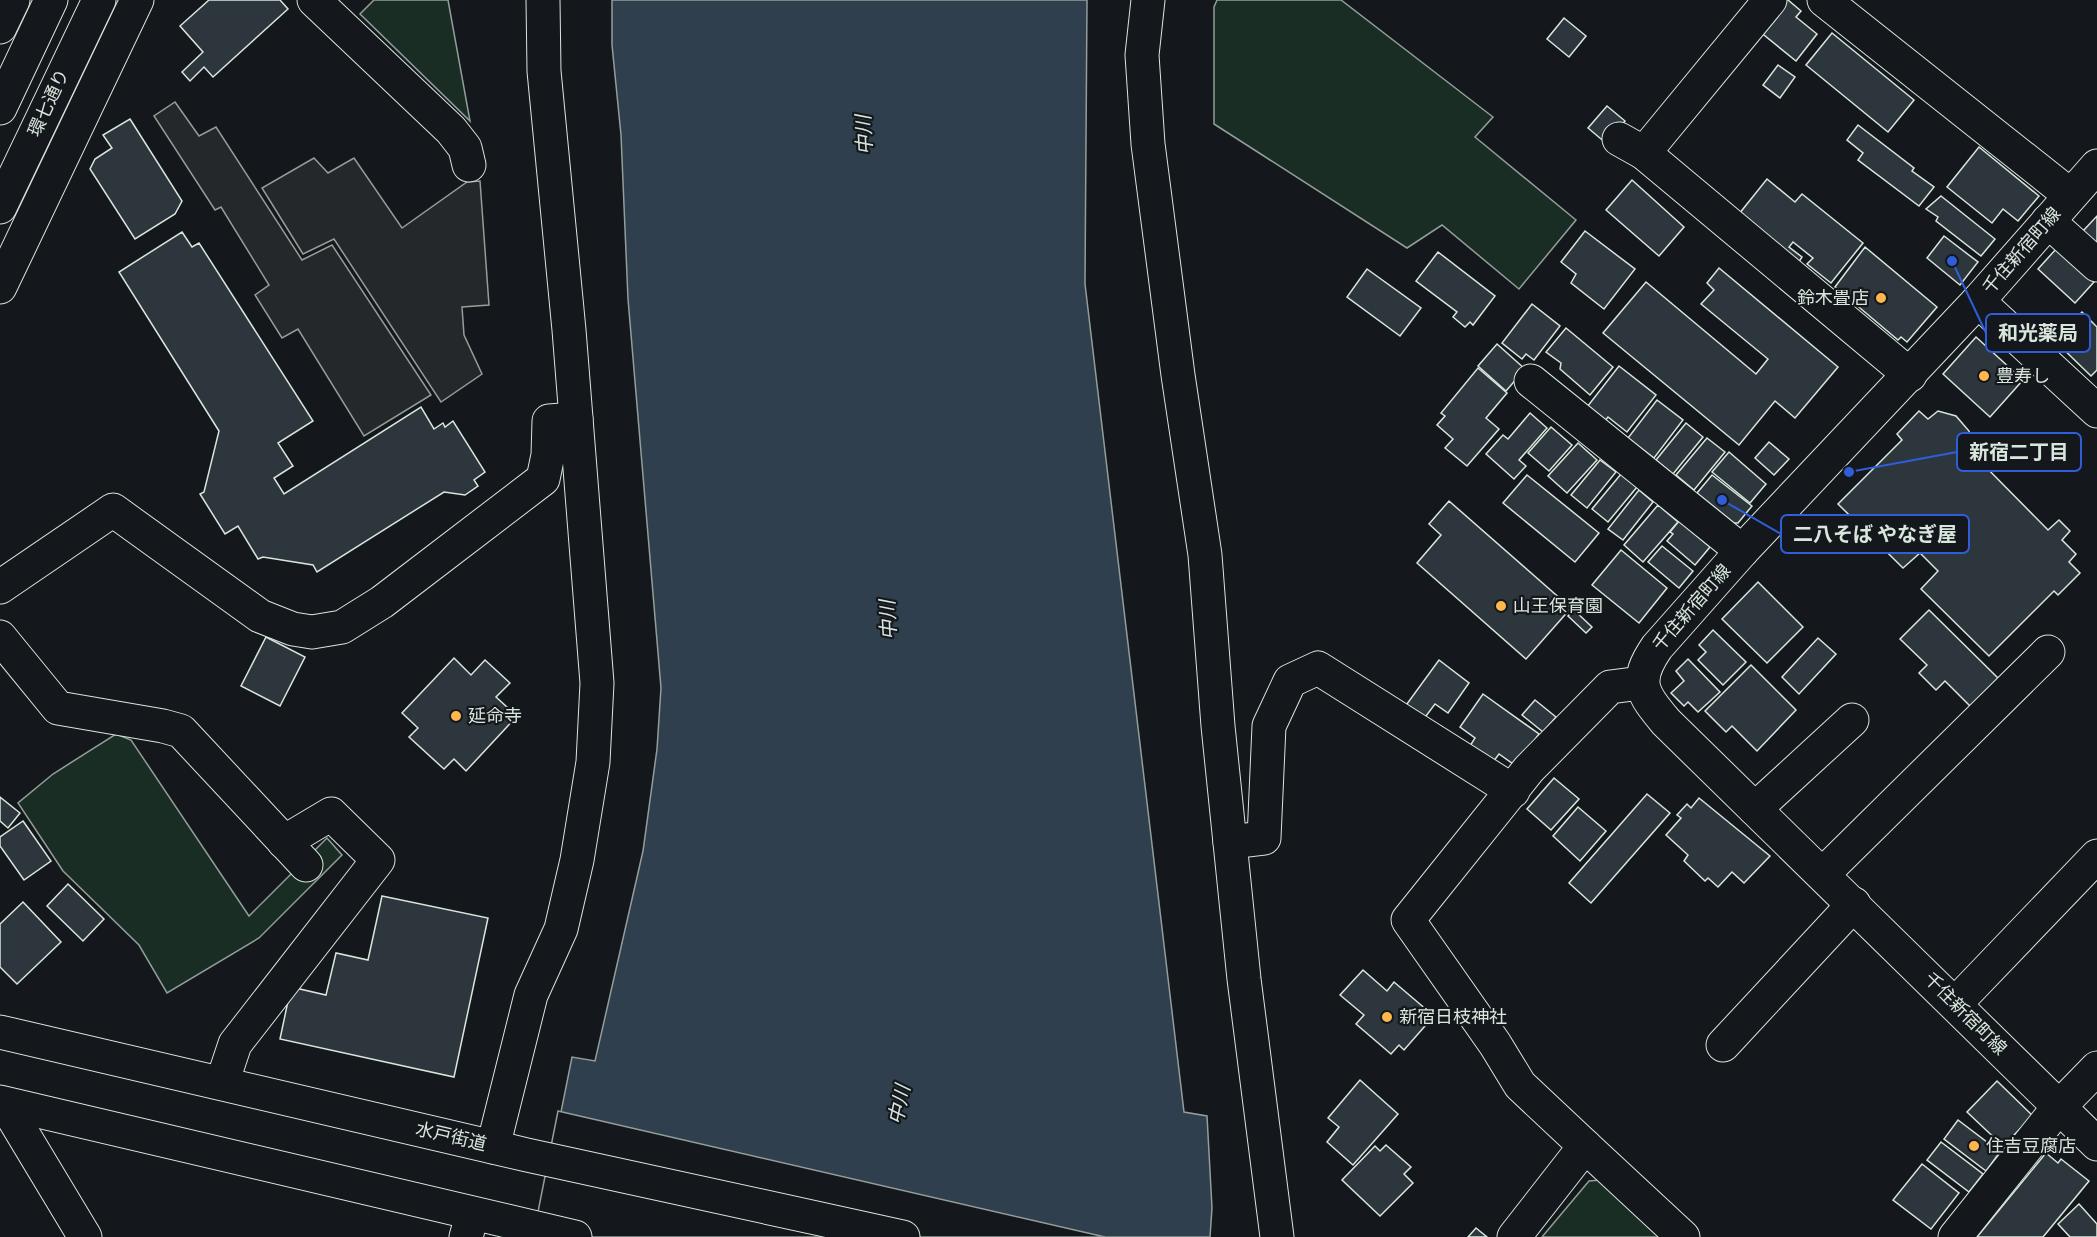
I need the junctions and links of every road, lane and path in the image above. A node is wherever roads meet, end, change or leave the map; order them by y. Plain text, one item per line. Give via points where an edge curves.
1 (13, 0) edge
2 (99, 0) edge
3 (137, 0) edge
4 (314, 0) edge
5 (543, 0) edge
6 (1148, 0) edge
7 (1770, 0) edge
8 (1824, 0) edge
9 (46, 10) edge
10 (0, 27) edge
11 (0, 108) edge
12 (469, 165) dead end
13 (2097, 166) edge
14 (2070, 195) junction
15 (0, 207) edge
16 (2048, 221) junction
17 (2097, 265) edge
18 (0, 287) edge
19 (1978, 301) junction
20 (1910, 375) junction
21 (1531, 381) dead end
22 (2097, 411) edge
23 (576, 418) junction
24 (1742, 551) junction
25 (0, 587) edge
26 (0, 637) edge
27 (2048, 652) dead end
28 (1641, 683) junction
29 (1852, 720) dead end
30 (1513, 791) junction
31 (1755, 809) junction
32 (284, 842) junction
33 (1230, 843) junction
34 (2097, 856) edge
35 (306, 865) dead end
36 (1823, 874) junction
37 (1854, 904) junction
38 (1955, 1004) junction
39 (0, 1032) edge
40 (1722, 1045) dead end
41 (2097, 1068) edge
42 (222, 1083) junction
43 (3, 1103) edge
44 (2058, 1108) junction
45 (2097, 1144) edge
46 (1585, 1146) junction
47 (494, 1147) junction
48 (469, 1226) edge
49 (86, 1237) edge
50 (575, 1237) edge
51 (903, 1237) edge
52 (1277, 1237) edge
53 (1514, 1237) edge
54 (1683, 1237) edge
55 (1955, 1237) edge

1 - 10 main road
2 - 15 main road, 環七通り
3 - 18 main road
4 - 12 main road via 451,130 465,148
5 - 23 main road via 544,71
6 - 33 main road via 1142,55 1148,144 1205,555
7 - 20 main road via 1631,146
8 - 14 main road
9 - 11 main road
13 - 14 main road, 千住新宿町線
14 - 16 main road, 千住新宿町線
16 - 17 main road
16 - 19 main road, 千住新宿町線
19 - 20 main road, 千住新宿町線
19 - 22 main road
20 - 24 main road, 千住新宿町線
21 - 24 main road
23 - 25 main road via 549,421 543,479 382,602 342,627 312,632 292,629 260,616 113,510
23 - 47 main road via 597,683 593,762 561,929 531,995
24 - 28 main road, 千住新宿町線 via 1657,648 1645,665
26 - 32 main road via 58,708 181,731
27 - 36 main road
28 - 30 main road via 1610,687 1529,769
28 - 31 main road, 千住新宿町線 via 1647,699 1666,722
29 - 31 main road
30 - 33 main road via 1318,668 1290,681 1269,726 1264,838
30 - 46 main road via 1408,920 1520,1085
31 - 36 main road, 千住新宿町線
32 - 35 main road
32 - 42 main road via 331,814 378,860 235,1044
33 - 52 main road
34 - 38 main road
36 - 37 main road, 千住新宿町線
37 - 38 main road, 千住新宿町線
37 - 40 main road
38 - 44 main road, 千住新宿町線
39 - 42 main road, 水戸街道
41 - 44 main road
42 - 47 main road, 水戸街道
43 - 48 main road
43 - 49 main road
44 - 45 main road, 千住新宿町線
44 - 55 main road
46 - 53 main road
46 - 54 main road
47 - 51 main road, 水戸街道
48 - 50 main road via 513,1223

